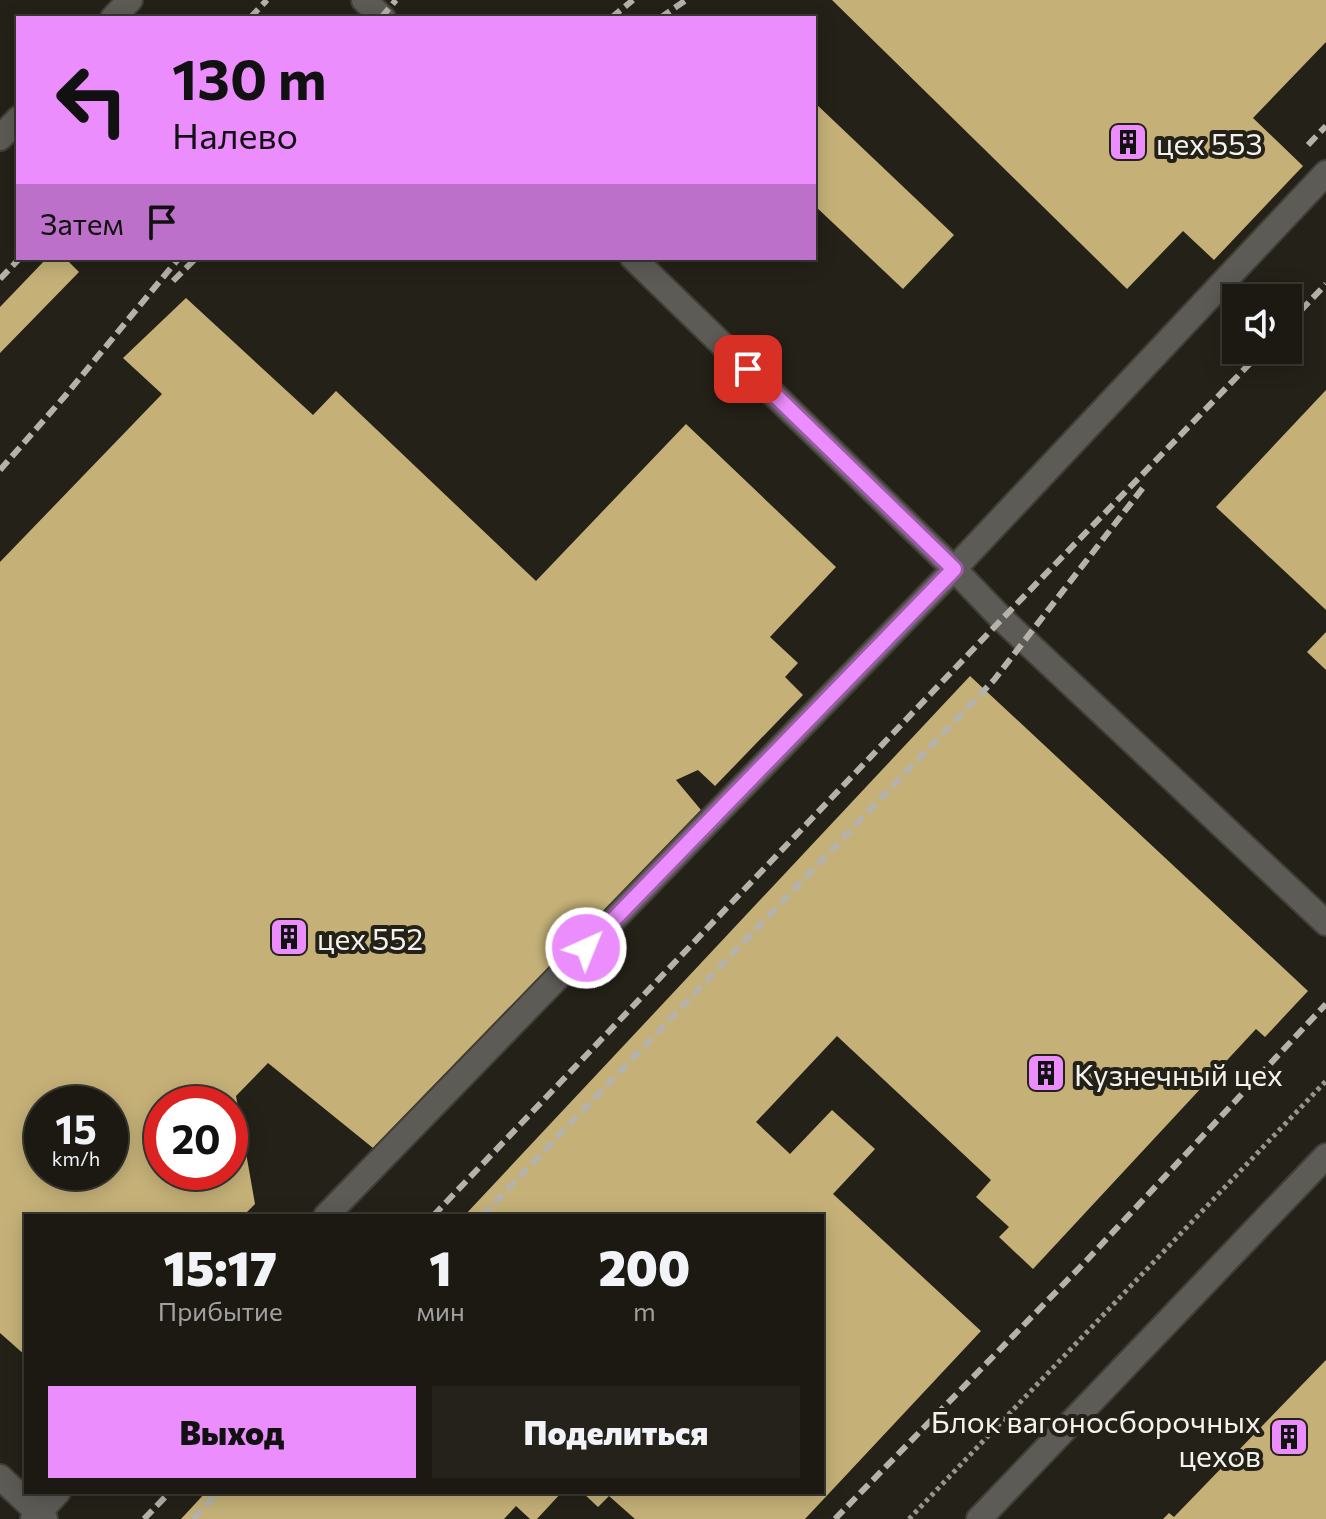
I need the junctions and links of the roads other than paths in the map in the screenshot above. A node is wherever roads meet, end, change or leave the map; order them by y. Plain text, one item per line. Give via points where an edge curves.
1 (130, 0) edge
2 (364, 0) edge
3 (115, 16) edge
4 (381, 16) edge
5 (16, 121) edge
6 (0, 138) edge
7 (1326, 173) edge
8 (635, 260) edge
9 (954, 569) junction
10 (1326, 923) edge
11 (1326, 1156) edge
12 (328, 1214) edge
13 (0, 1477) edge
14 (56, 1494) edge
15 (39, 1517) edge
16 (979, 1519) edge

1 - 3 lane
2 - 4 lane
5 - 6 lane
7 - 9 lane
8 - 9 lane
9 - 10 lane
9 - 12 lane
11 - 16 lane
13 - 15 lane
14 - 15 lane

